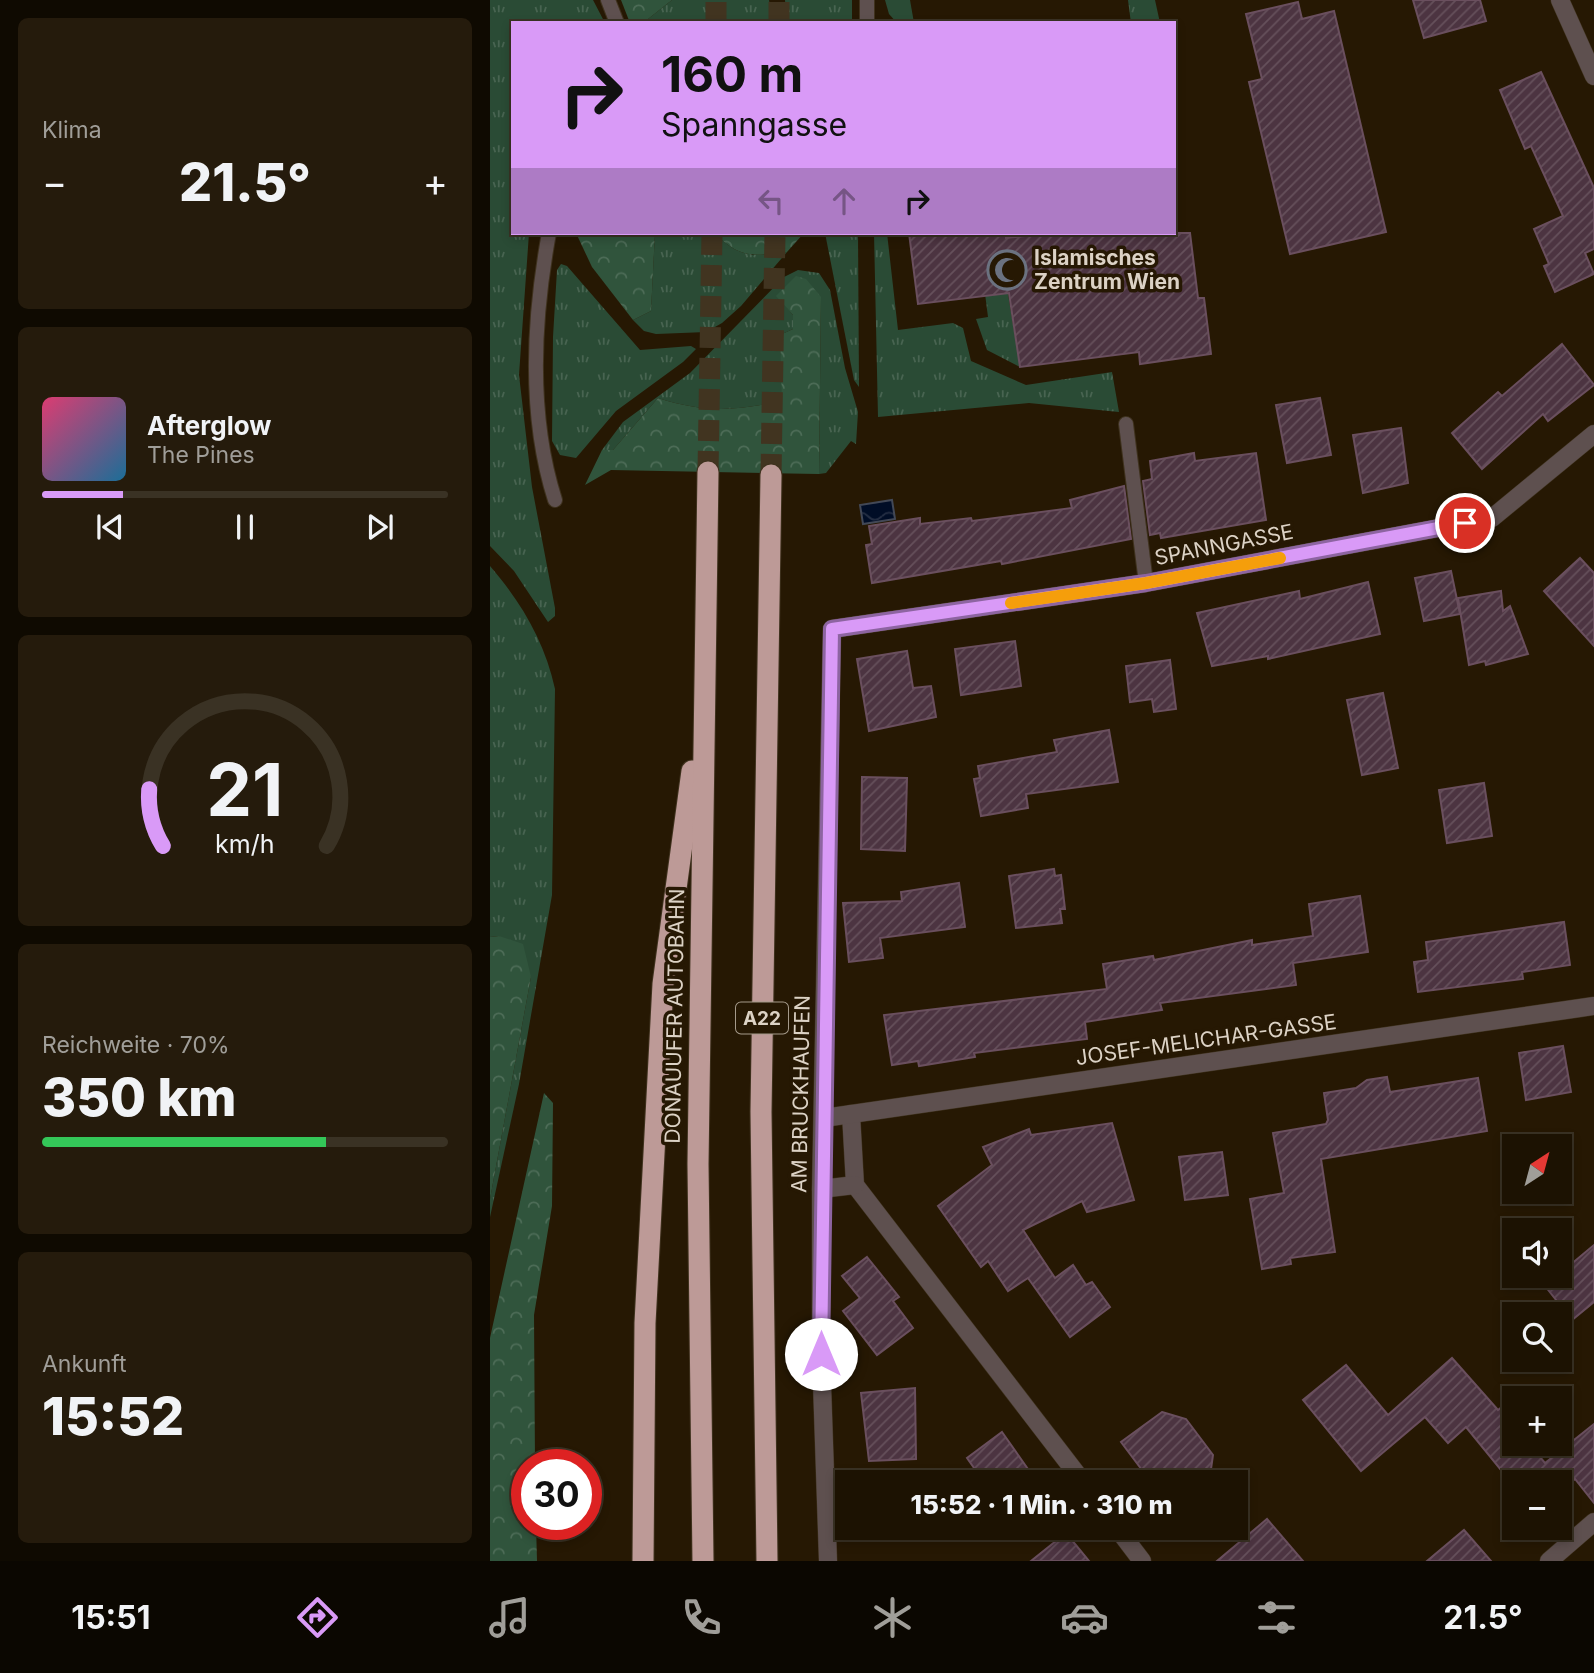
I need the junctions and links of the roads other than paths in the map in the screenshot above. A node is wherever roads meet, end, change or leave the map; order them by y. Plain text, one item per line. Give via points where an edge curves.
1 (608, 0) edge
2 (867, 0) edge
3 (1560, 0) edge
4 (616, 21) edge
5 (867, 21) edge
6 (1594, 76) edge
7 (549, 235) edge
8 (1126, 424) dead end
9 (1594, 434) edge
10 (708, 472) tunnel mouth
11 (771, 475) tunnel mouth
12 (555, 500) dead end
13 (1146, 583) junction
14 (832, 629) joint
15 (704, 679) junction
16 (1594, 1006) edge
17 (851, 1114) junction
18 (824, 1118) junction
19 (855, 1185) junction
20 (821, 1189) junction
21 (1074, 1470) edge
22 (1594, 1522) edge
23 (1126, 1540) edge
24 (643, 1561) edge
25 (704, 1561) edge
26 (766, 1561) edge
27 (828, 1561) edge
28 (1142, 1561) edge
29 (1549, 1561) edge

1 - 4 lane
2 - 5 lane
3 - 6 street
7 - 12 lane via 541,275 536,415 542,460
8 - 13 lane
9 - 13 street, SPANNGASSE via 1492,517
10 - 15 highway, DONAUUFER AUTOBAHN
11 - 26 highway, A22 via 761,1112
13 - 14 street, SPANNGASSE
14 - 18 street, AM BRUCKHAUFEN
15 - 24 highway via 663,984 645,1323
15 - 25 highway, DONAUUFER AUTOBAHN via 698,1164
16 - 17 street, JOSEF-MELICHAR-GASSE
17 - 18 street, JOSEF-MELICHAR-GASSE
17 - 19 street
18 - 20 street, AM BRUCKHAUFEN
19 - 20 street
19 - 21 street
20 - 27 street, AM BRUCKHAUFEN
22 - 29 street
23 - 28 street

